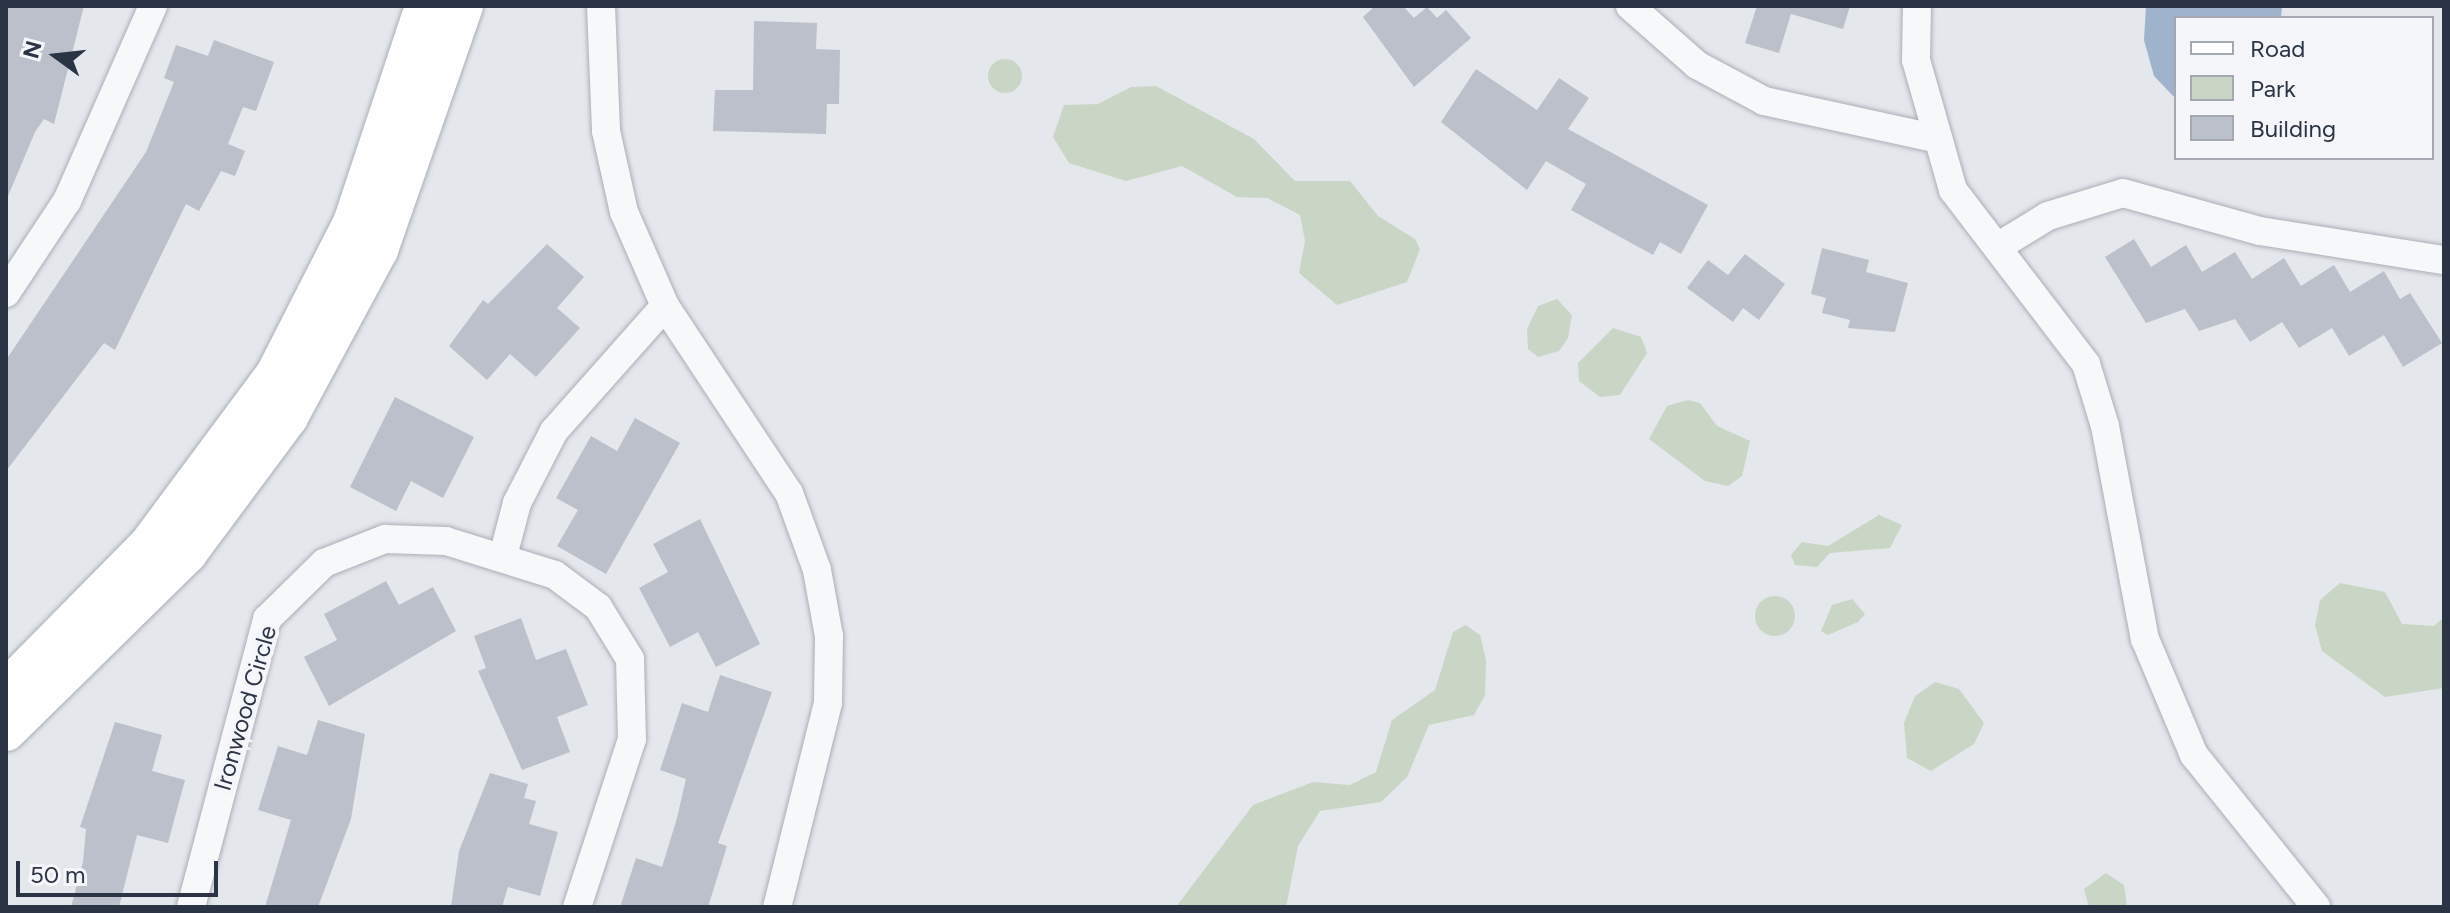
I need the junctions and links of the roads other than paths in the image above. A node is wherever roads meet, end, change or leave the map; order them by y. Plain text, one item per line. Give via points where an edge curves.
1 (153, 6) edge
2 (425, 6) edge
3 (463, 6) edge
4 (601, 6) edge
5 (1630, 6) edge
6 (1917, 6) edge
7 (1938, 139) junction
8 (1999, 246) junction
9 (2444, 260) edge
10 (6, 293) edge
11 (665, 306) junction
12 (503, 556) junction
13 (6, 690) edge
14 (6, 731) edge
15 (191, 907) edge
16 (577, 907) edge
17 (777, 907) edge
18 (2316, 907) edge

1 - 10 street via 67,201
2 - 13 main road via 353,223 276,374 149,545
3 - 14 main road via 378,250 288,417 187,553
4 - 11 street via 606,131 624,212
5 - 7 street via 1697,65 1764,101
6 - 7 street via 1916,60
7 - 8 street via 1953,190
8 - 9 street via 2048,216 2123,193 2260,231
8 - 18 street via 2086,364 2105,426 2145,639 2194,755
11 - 12 street via 554,431 517,503
11 - 17 street via 789,493 817,570 829,636 828,703
12 - 15 street, Ironwood Circle via 446,541 385,539 324,563 267,619
12 - 16 street, Ironwood Circle via 555,575 598,607 630,659 632,739

